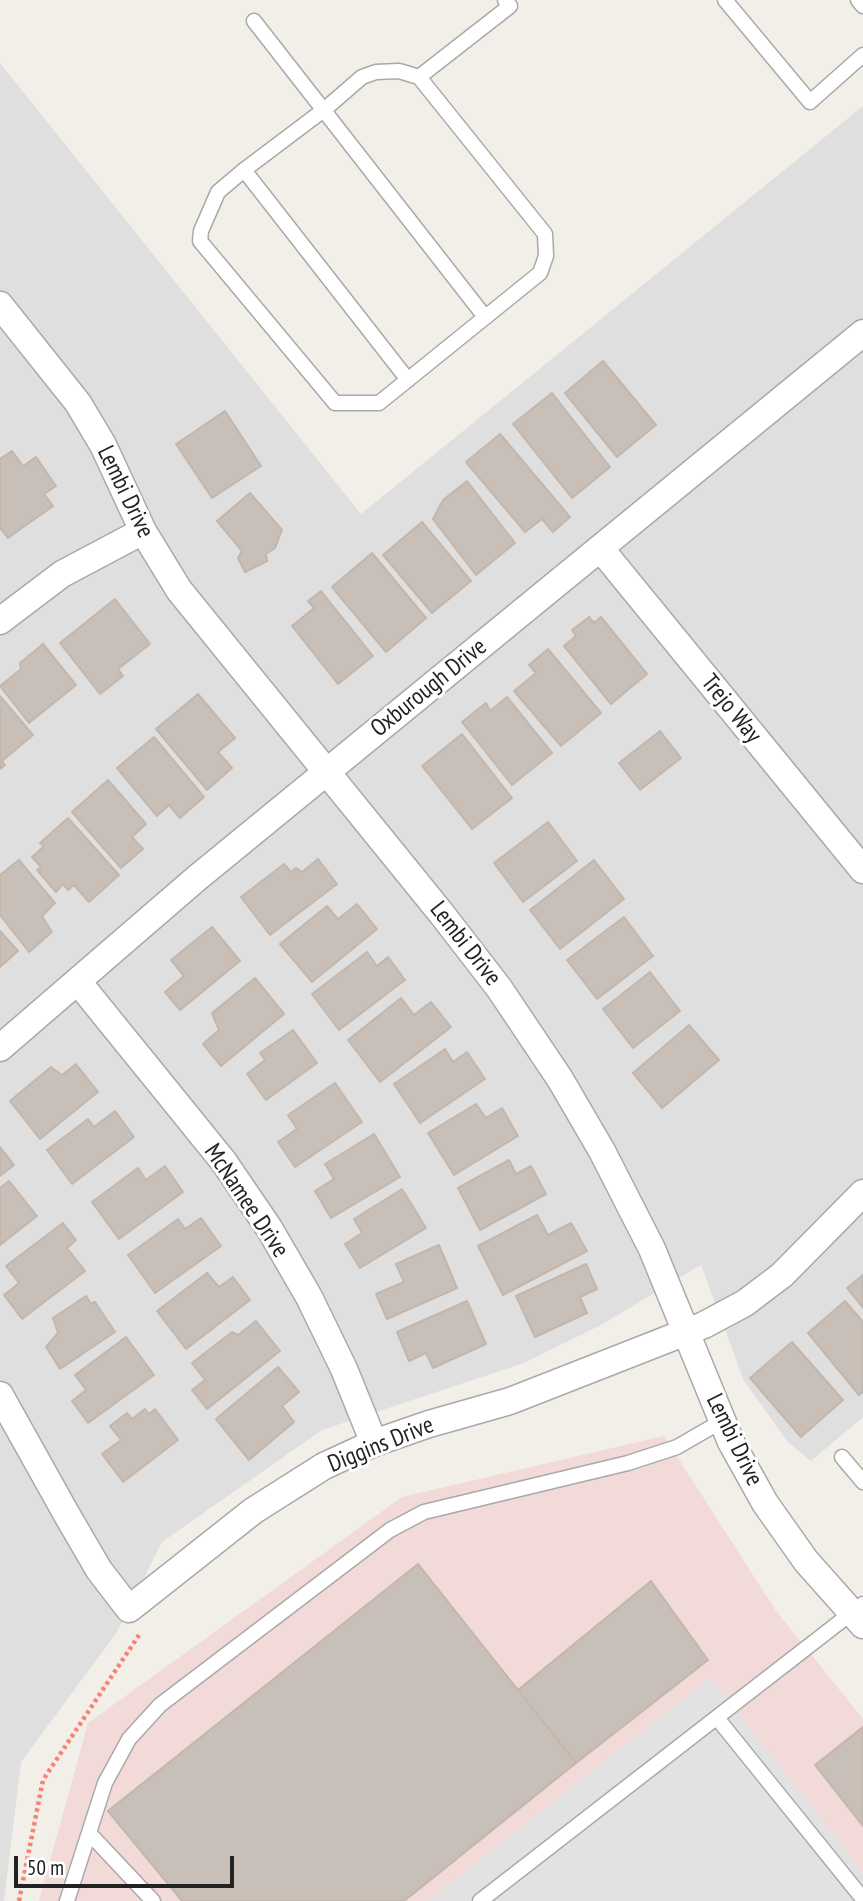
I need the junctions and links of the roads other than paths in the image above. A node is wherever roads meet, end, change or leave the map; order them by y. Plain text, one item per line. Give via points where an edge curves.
1 (505, 0) edge
2 (725, 0) edge
3 (858, 0) edge
4 (863, 6) edge
5 (254, 22) dead end
6 (863, 55) edge
7 (419, 76) junction
8 (325, 109) junction
9 (244, 170) junction
10 (0, 305) edge
11 (485, 317) junction
12 (863, 333) edge
13 (408, 380) junction
14 (143, 531) junction
15 (600, 548) junction
16 (0, 621) edge
17 (327, 772) junction
18 (863, 870) edge
19 (79, 983) junction
20 (0, 1048) edge
21 (863, 1193) edge
22 (687, 1332) junction
23 (0, 1395) edge
24 (722, 1421) junction
25 (374, 1443) junction
26 (842, 1457) dead end
27 (863, 1482) edge
28 (859, 1614) edge
29 (717, 1718) junction
30 (89, 1833) junction
31 (863, 1899) edge
32 (67, 1901) edge
33 (153, 1901) edge
34 (480, 1901) edge

1 - 7 lane via 510,6
2 - 6 lane via 810,102
3 - 4 lane
5 - 8 lane
7 - 8 lane via 376,72 362,77
7 - 11 lane via 545,234 546,256 540,273
8 - 9 lane
8 - 11 lane
9 - 13 lane
9 - 13 lane via 218,192 200,241 335,403 379,403
10 - 14 street, Lembi Drive via 78,403
11 - 13 lane
12 - 15 street, Oxburough Drive
14 - 16 street via 62,574
14 - 17 street, Lembi Drive via 179,590
15 - 17 street, Oxburough Drive
15 - 18 street, Trejo Way
17 - 19 street, Oxburough Drive via 197,878
17 - 22 street, Lembi Drive via 499,988 560,1079 646,1236
19 - 20 street, Oxburough Drive
19 - 25 street, McNamee Drive via 224,1162 269,1228 309,1297
21 - 22 street, Diggins Drive via 782,1275 745,1303
22 - 24 street, Lembi Drive
22 - 25 street, Diggins Drive via 510,1401
23 - 25 street, Diggins Drive via 99,1570 129,1609 276,1495
24 - 28 street, Lembi Drive via 765,1503 806,1561
24 - 30 lane via 677,1447 424,1512 390,1530 160,1705 129,1740 105,1783
26 - 27 lane
28 - 29 lane
29 - 31 lane
29 - 34 lane
30 - 32 lane
30 - 33 lane

